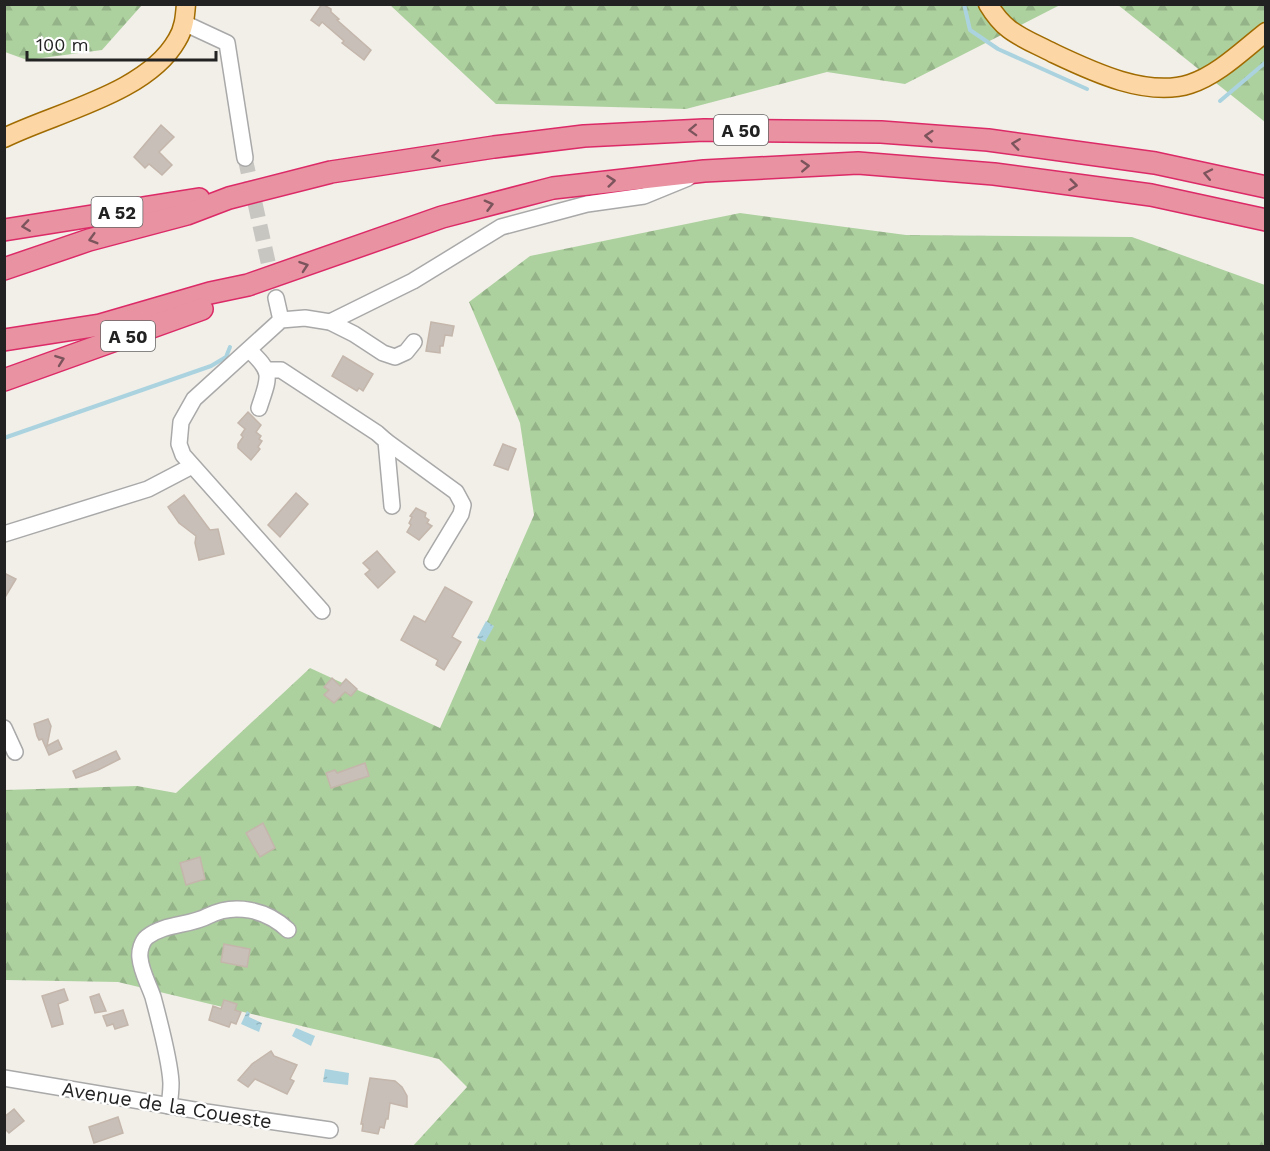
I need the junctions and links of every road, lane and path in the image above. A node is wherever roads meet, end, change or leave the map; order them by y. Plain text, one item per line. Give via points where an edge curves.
1 (186, 4) edge
2 (988, 4) edge
3 (184, 23) junction
4 (1266, 32) edge
5 (4, 138) edge
6 (245, 158) tunnel mouth
7 (704, 171) junction
8 (1266, 187) edge
9 (229, 198) junction
10 (1266, 220) edge
11 (4, 230) edge
12 (4, 268) edge
13 (248, 285) junction
14 (276, 298) tunnel mouth
15 (281, 320) junction
16 (330, 322) junction
17 (4, 340) edge
18 (414, 342) dead end
19 (249, 350) junction
20 (268, 370) junction
21 (4, 380) edge
22 (260, 408) dead end
23 (386, 441) junction
24 (192, 466) junction
25 (392, 506) dead end
26 (4, 534) edge
27 (432, 561) dead end
28 (322, 611) dead end
29 (4, 728) edge
30 (15, 752) dead end
31 (288, 930) dead end
32 (4, 1078) edge
33 (169, 1106) junction
34 (330, 1130) dead end

1 - 3 main road
2 - 4 main road via 1008,28 1034,44 1096,73 1159,87 1189,84 1207,75
3 - 5 main road via 168,53 124,88
3 - 6 street via 227,43
7 -> 10 highway, A 50 via 858,163 994,174 1151,195
13 -> 7 highway, A 50 via 442,217 552,188
7 - 16 street via 644,196 587,204 501,227 413,281
8 -> 9 highway, A 50 via 1155,163 988,140 881,132 704,130 584,136 494,147 331,172
9 -> 11 highway, A 52 via 187,200
9 -> 12 highway, A 50
13 - 17 highway via 100,325
21 -> 13 highway, A 50 via 213,305
14 - 15 street
15 - 16 street
15 - 19 street
16 - 18 street via 395,357
19 - 20 street
19 - 24 street via 194,399 186,412 179,444
20 - 22 street
20 - 23 street via 281,370
23 - 25 street
23 - 27 street via 456,492 463,505
24 - 26 street via 148,489
24 - 28 street
29 - 30 street
31 - 33 street via 260,912 218,911 200,921 168,927 146,938 140,961 163,1040 171,1083
32 - 33 street, Avenue de la Coueste
33 - 34 street, Avenue de la Coueste

